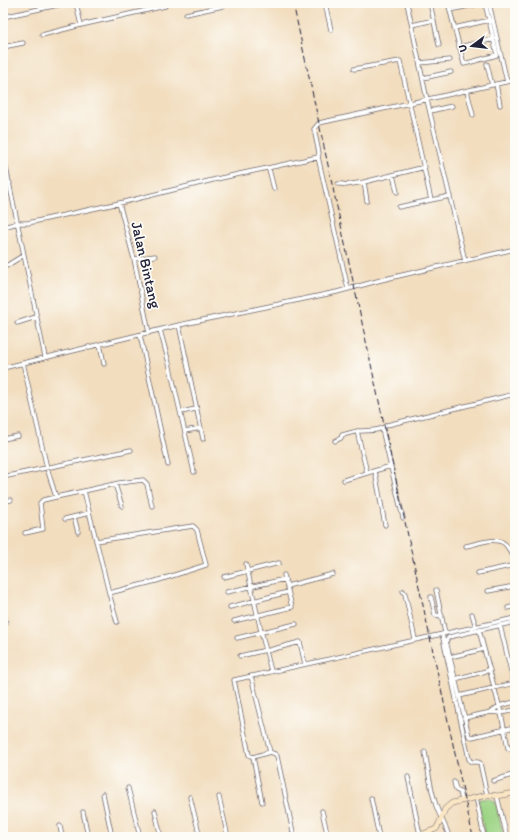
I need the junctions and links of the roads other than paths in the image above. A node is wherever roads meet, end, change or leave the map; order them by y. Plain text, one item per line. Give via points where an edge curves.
1 (67, 3) edge
2 (76, 3) edge
3 (167, 3) edge
4 (226, 3) edge
5 (325, 3) edge
6 (407, 3) edge
7 (430, 3) edge
8 (448, 3) edge
9 (484, 3) edge
10 (489, 3) edge
11 (450, 10) junction
12 (186, 14) dead end
13 (3, 17) edge
14 (434, 20) junction
15 (491, 20) junction
16 (81, 25) junction
17 (412, 25) junction
18 (454, 28) junction
19 (331, 30) dead end
20 (42, 36) dead end
21 (494, 39) junction
22 (23, 43) dead end
23 (439, 45) dead end
24 (3, 47) edge
25 (459, 47) junction
26 (450, 60) dead end
27 (420, 63) junction
28 (487, 64) dead end
29 (354, 69) dead end
30 (451, 72) dead end
31 (422, 78) junction
32 (515, 80) edge
33 (507, 82) junction
34 (494, 85) junction
35 (467, 91) junction
36 (427, 100) junction
37 (410, 103) junction
38 (500, 105) dead end
39 (452, 106) dead end
40 (430, 111) junction
41 (473, 115) dead end
42 (3, 153) edge
43 (318, 157) junction
44 (424, 167) junction
45 (269, 168) junction
46 (393, 175) junction
47 (364, 182) junction
48 (10, 183) junction
49 (338, 184) dead end
50 (3, 185) edge
51 (274, 189) dead end
52 (397, 192) dead end
53 (450, 196) junction
54 (431, 200) junction
55 (367, 201) dead end
56 (119, 203) junction
57 (399, 207) dead end
58 (18, 223) junction
59 (3, 227) edge
60 (515, 249) edge
61 (24, 255) junction
62 (155, 256) dead end
63 (134, 259) junction
64 (465, 261) junction
65 (3, 268) edge
66 (348, 289) junction
67 (36, 317) junction
68 (17, 323) dead end
69 (179, 325) junction
70 (160, 330) junction
71 (149, 333) junction
72 (140, 335) junction
73 (100, 344) junction
74 (45, 357) junction
75 (23, 363) junction
76 (104, 364) dead end
77 (3, 368) edge
78 (515, 394) edge
79 (3, 399) edge
80 (3, 404) edge
81 (196, 409) junction
82 (181, 412) junction
83 (201, 428) junction
84 (382, 429) junction
85 (185, 431) junction
86 (357, 431) junction
87 (18, 436) dead end
88 (3, 439) edge
89 (203, 439) dead end
90 (335, 441) dead end
91 (132, 450) dead end
92 (168, 465) dead end
93 (391, 466) junction
94 (47, 468) junction
95 (375, 471) junction
96 (194, 472) dead end
97 (367, 473) junction
98 (3, 477) edge
99 (344, 480) dead end
100 (115, 484) junction
101 (84, 491) junction
102 (56, 497) junction
103 (11, 500) dead end
104 (3, 501) edge
105 (122, 506) dead end
106 (152, 506) dead end
107 (89, 513) junction
108 (74, 517) junction
109 (403, 518) dead end
110 (64, 519) dead end
111 (385, 525) dead end
112 (78, 532) dead end
113 (25, 533) dead end
114 (96, 541) junction
115 (466, 546) dead end
116 (515, 557) edge
117 (280, 563) dead end
118 (246, 564) dead end
119 (515, 564) edge
120 (248, 571) junction
121 (478, 573) dead end
122 (333, 574) dead end
123 (224, 576) dead end
124 (251, 586) junction
125 (287, 586) junction
126 (515, 586) edge
127 (436, 590) dead end
128 (403, 591) dead end
129 (488, 591) dead end
130 (227, 592) dead end
131 (288, 592) junction
132 (109, 593) junction
133 (431, 598) dead end
134 (254, 601) junction
135 (515, 606) edge
136 (230, 607) dead end
137 (508, 608) dead end
138 (3, 614) edge
139 (472, 614) dead end
140 (257, 616) junction
141 (442, 616) junction
142 (515, 618) edge
143 (234, 621) dead end
144 (117, 622) dead end
145 (515, 622) edge
146 (3, 623) edge
147 (296, 624) dead end
148 (500, 625) junction
149 (476, 627) junction
150 (479, 630) junction
151 (261, 632) junction
152 (443, 634) junction
153 (237, 638) dead end
154 (415, 639) junction
155 (484, 649) junction
156 (266, 650) junction
157 (240, 656) dead end
158 (450, 656) junction
159 (515, 663) edge
160 (305, 664) junction
161 (509, 664) junction
162 (490, 670) junction
163 (271, 671) junction
164 (252, 676) junction
165 (455, 679) junction
166 (514, 684) edge
167 (495, 688) junction
168 (460, 696) junction
169 (515, 702) edge
170 (499, 706) junction
171 (515, 710) edge
172 (491, 712) junction
173 (501, 713) junction
174 (464, 718) junction
175 (515, 727) edge
176 (504, 729) junction
177 (515, 747) edge
178 (270, 752) junction
179 (426, 752) dead end
180 (252, 757) junction
181 (515, 774) edge
182 (408, 777) dead end
183 (493, 781) dead end
184 (454, 782) dead end
185 (128, 788) dead end
186 (515, 793) edge
187 (103, 794) dead end
188 (487, 795) junction
189 (497, 796) junction
190 (190, 797) dead end
191 (219, 797) dead end
192 (476, 797) junction
193 (371, 798) dead end
194 (462, 800) junction
195 (262, 802) dead end
196 (155, 811) dead end
197 (83, 812) dead end
198 (322, 812) dead end
199 (441, 819) junction
200 (60, 826) dead end
201 (420, 835) junction
202 (62, 837) edge
203 (88, 837) edge
204 (112, 837) edge
205 (140, 837) edge
206 (161, 837) edge
207 (200, 837) edge
208 (228, 837) edge
209 (294, 837) edge
210 (328, 837) edge
211 (379, 837) edge
212 (410, 837) edge
213 (449, 837) edge
214 (484, 837) edge
215 (507, 837) edge

1 - 13 street
2 - 16 street
3 - 16 street via 165,6
4 - 12 street via 223,6
5 - 19 street
6 - 17 street
7 - 14 street
8 - 11 street
9 - 11 street
9 - 15 street
10 - 15 street
11 - 18 street
14 - 17 street
14 - 23 street
15 - 18 street
15 - 21 street
15 - 33 street
16 - 20 street
17 - 27 street
18 - 25 street
21 - 25 street
21 - 25 street via 496,56 464,64
22 - 24 street
26 - 27 street
27 - 31 street
28 - 34 street
29 - 37 street via 400,61
30 - 31 street
31 - 36 street
32 - 33 street
33 - 34 street
34 - 35 street
34 - 38 street
35 - 36 street
35 - 41 street
36 - 37 street
36 - 40 street
37 - 43 street via 319,123 314,129
37 - 44 street
39 - 40 street
40 - 53 street
42 - 48 street
43 - 45 street
43 - 66 street
44 - 46 street
44 - 54 street
45 - 51 street
45 - 56 street
46 - 47 street
46 - 52 street
47 - 49 street
47 - 55 street
48 - 50 street
48 - 58 street
53 - 54 street
53 - 64 street
54 - 57 street
56 - 58 street
56 - 63 street, Jalan Bintang
58 - 59 street
58 - 61 street
60 - 64 street
61 - 65 street
61 - 67 street
62 - 63 street
63 - 71 street, Jalan Bintang
64 - 66 street
66 - 69 street
67 - 68 street
67 - 74 street
69 - 70 street
69 - 81 street
70 - 71 street
70 - 82 street
71 - 72 street
72 - 73 street
72 - 92 street
73 - 74 street
73 - 76 street
74 - 75 street
75 - 77 street
75 - 94 street
78 - 84 street via 387,425
79 - 80 street
81 - 82 street
81 - 83 street
82 - 85 street
83 - 85 street
83 - 89 street
84 - 86 street
84 - 93 street
85 - 96 street
86 - 90 street via 342,435
86 - 97 street
87 - 88 street
91 - 94 street
93 - 95 street
93 - 109 street
94 - 98 street
94 - 102 street
95 - 97 street
95 - 111 street
97 - 99 street
100 - 101 street
100 - 105 street
100 - 106 street via 145,481
101 - 102 street
101 - 107 street
102 - 113 street via 42,500 40,503 44,528
103 - 104 street
107 - 108 street
107 - 114 street
108 - 110 street
108 - 112 street
114 - 132 street
114 - 132 street via 193,526 197,530 205,561 206,565 202,567
115 - 116 street via 492,540 500,541
117 - 120 street
118 - 120 street
119 - 121 street
120 - 123 street
120 - 124 street
122 - 125 street
124 - 125 street via 284,577
124 - 130 street
124 - 134 street
125 - 131 street
126 - 129 street
127 - 141 street
128 - 154 street via 406,594
131 - 134 street
131 - 140 street via 292,608
132 - 144 street
133 - 141 street via 435,615
134 - 136 street
134 - 140 street
135 - 137 street
138 - 146 street via 6,623
139 - 149 street
140 - 143 street
140 - 151 street
141 - 152 street
142 - 149 street
145 - 148 street
147 - 151 street
148 - 150 street
148 - 161 street
149 - 152 street
150 - 155 street
150 - 158 street via 448,638 446,641
151 - 153 street
151 - 156 street
152 - 154 street
152 - 188 street via 470,760 480,762
154 - 160 street
155 - 158 street
155 - 162 street
156 - 157 street
156 - 160 street via 300,642
156 - 163 street
158 - 165 street
159 - 161 street
160 - 163 street
161 - 166 street
162 - 165 street
162 - 167 street
163 - 164 street
164 - 178 street
164 - 180 street via 234,680 249,754
165 - 168 street
166 - 167 street
167 - 168 street
167 - 170 street
168 - 174 street
169 - 170 street
170 - 172 street
170 - 173 street
171 - 173 street
172 - 173 street
172 - 174 street
173 - 176 street
174 - 176 street via 471,737
175 - 176 street
176 - 177 street via 508,748
178 - 180 street
178 - 209 street via 277,756
179 - 199 street via 435,802
180 - 195 street
181 - 183 street
182 - 201 street
184 - 194 street
185 - 205 street
186 - 189 main road
187 - 204 street
188 - 189 main road
188 - 192 main road
189 - 215 street
190 - 207 street
191 - 208 street
192 - 194 main road
192 - 214 street
193 - 211 street
194 - 199 main road via 444,809
196 - 206 street
197 - 203 street
198 - 210 street
199 - 201 main road via 433,830
199 - 213 street
200 - 202 street
201 - 212 main road

